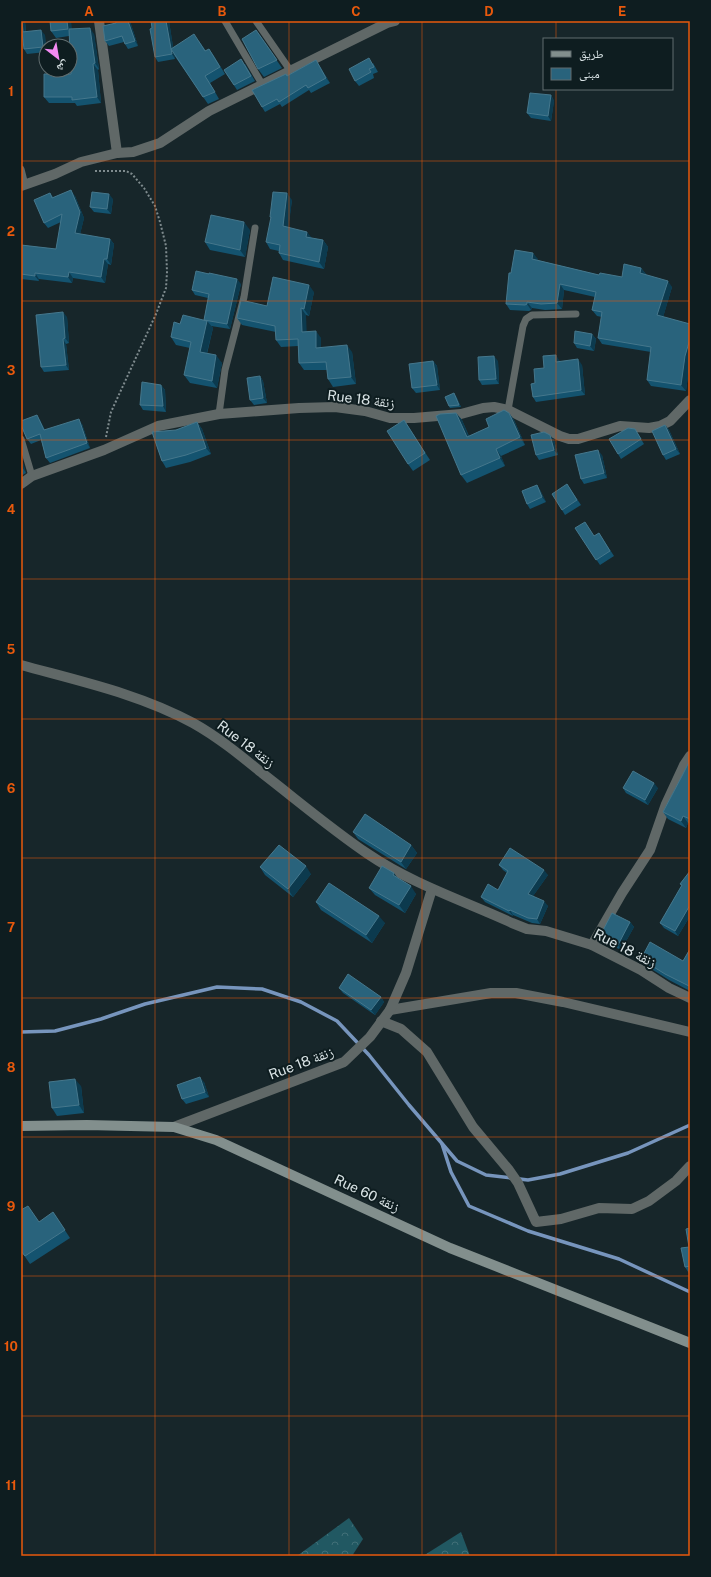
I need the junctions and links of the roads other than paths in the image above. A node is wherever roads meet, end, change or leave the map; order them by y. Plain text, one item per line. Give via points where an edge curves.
1 (99, 21) edge
2 (225, 21) edge
3 (256, 21) edge
4 (395, 21) edge
5 (290, 70) junction
6 (262, 84) junction
7 (117, 153) junction
8 (21, 169) edge
9 (23, 185) edge
10 (255, 228) dead end
11 (576, 314) dead end
12 (690, 400) edge
13 (508, 410) junction
14 (218, 414) junction
15 (21, 439) edge
16 (32, 476) junction
17 (21, 484) edge
18 (21, 665) edge
19 (690, 756) edge
20 (432, 889) junction
21 (592, 945) junction
22 (690, 998) edge
23 (390, 1010) junction
24 (381, 1021) junction
25 (690, 1032) edge
26 (21, 1126) edge
27 (174, 1127) junction
28 (690, 1166) edge
29 (690, 1343) edge

1 - 7 street
2 - 6 lane
3 - 5 lane
4 - 5 street
5 - 6 street
6 - 7 street via 209,111 160,143 133,152
7 - 9 street via 81,162
8 - 9 lane
10 - 14 lane via 244,297 225,370
11 - 13 lane via 532,315 526,319
12 - 13 street, Rue 18 زنقة via 670,421 660,426 620,426 569,440
13 - 14 street, Rue 18 زنقة via 494,407 461,414 414,418 390,418 335,407
14 - 16 street, Rue 18 زنقة via 158,426 104,450
15 - 16 lane
16 - 17 street, Rue 18 زنقة
18 - 20 street, Rue 18 زنقة via 120,693 191,722 223,742 369,854 406,877
19 - 21 street via 666,804 650,850
20 - 21 street, Rue 18 زنقة via 520,926
20 - 23 street, Rue 18 زنقة via 406,973
21 - 22 street, Rue 18 زنقة
23 - 24 street, Rue 18 زنقة
23 - 25 street via 491,993 516,993
24 - 27 street, Rue 18 زنقة via 370,1037 344,1062
24 - 28 street via 401,1029 427,1052 473,1127 515,1179 536,1222 561,1219 599,1208 632,1209 649,1201 676,1181
26 - 27 street, Rue 60 زنقة
27 - 29 street, Rue 60 زنقة via 235,1148 450,1248

